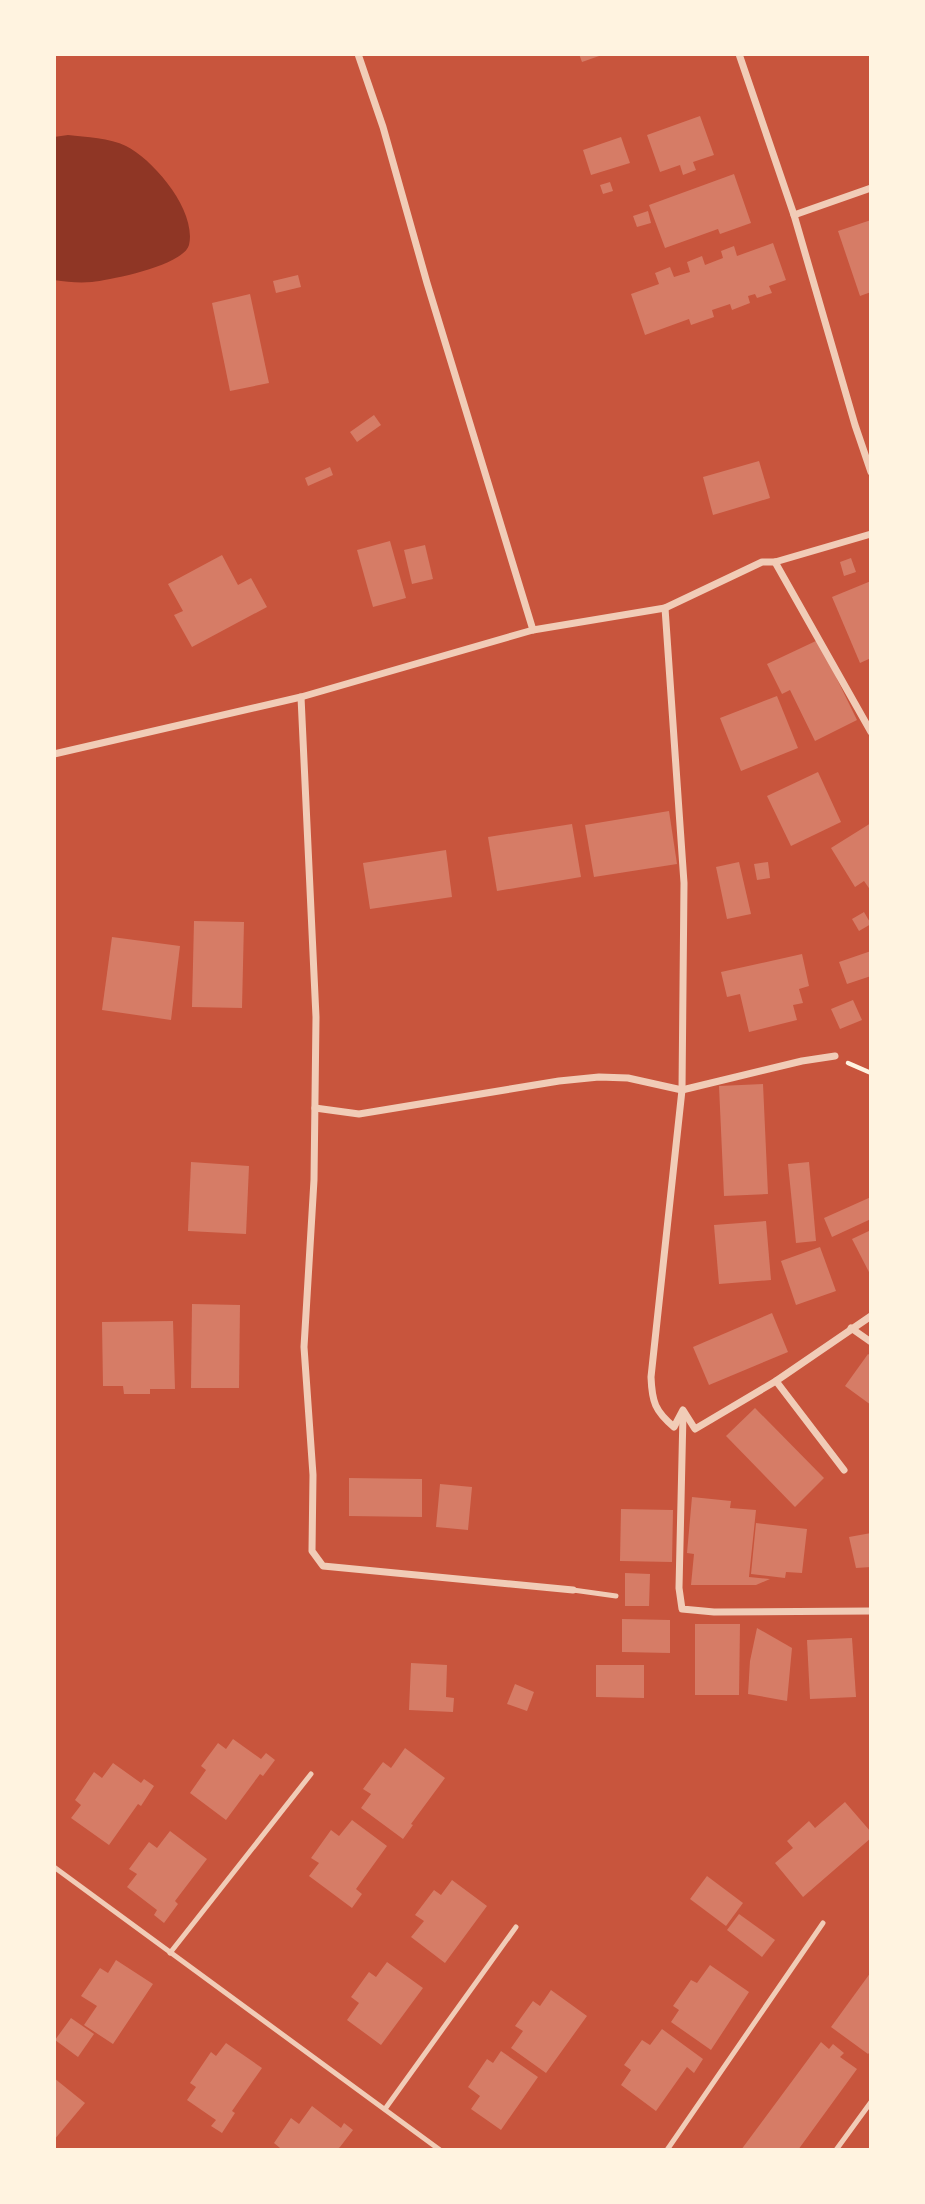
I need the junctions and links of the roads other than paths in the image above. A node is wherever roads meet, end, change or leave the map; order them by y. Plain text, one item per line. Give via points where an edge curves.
1 (358, 54) edge
2 (739, 54) edge
3 (871, 188) edge
4 (794, 215) junction
5 (871, 472) edge
6 (871, 534) edge
7 (775, 562) junction
8 (665, 608) junction
9 (533, 630) junction
10 (301, 697) junction
11 (871, 732) edge
12 (54, 754) edge
13 (835, 1056) dead end
14 (682, 1090) junction
15 (315, 1108) junction
16 (871, 1316) edge
17 (851, 1328) junction
18 (871, 1342) edge
19 (776, 1381) junction
20 (683, 1410) junction
21 (844, 1470) dead end
22 (573, 1590) joint
23 (616, 1596) dead end
24 (871, 1611) edge
25 (311, 1774) dead end
26 (54, 1867) edge
27 (823, 1923) dead end
28 (516, 1927) dead end
29 (170, 1953) junction
30 (871, 2102) edge
31 (385, 2109) junction
32 (440, 2150) edge
33 (667, 2150) edge
34 (836, 2150) edge

1 - 9 street
2 - 4 street
3 - 4 street
4 - 5 street
6 - 7 street
7 - 8 street via 762,562
7 - 11 street
8 - 9 street
8 - 14 street via 684,883
9 - 10 street
10 - 12 street
10 - 15 street via 316,1017
13 - 14 street
14 - 15 street via 599,1077 359,1114
14 - 20 street via 651,1377 659,1414 674,1427
15 - 22 street via 304,1347 313,1475 312,1550 323,1566
16 - 17 street
17 - 18 street
17 - 19 street
19 - 20 street via 695,1429
19 - 21 street
20 - 24 street via 682,1609
22 - 23 lane
25 - 29 lane
26 - 29 lane
27 - 33 lane
28 - 31 lane
29 - 31 lane
30 - 34 lane
31 - 32 lane

